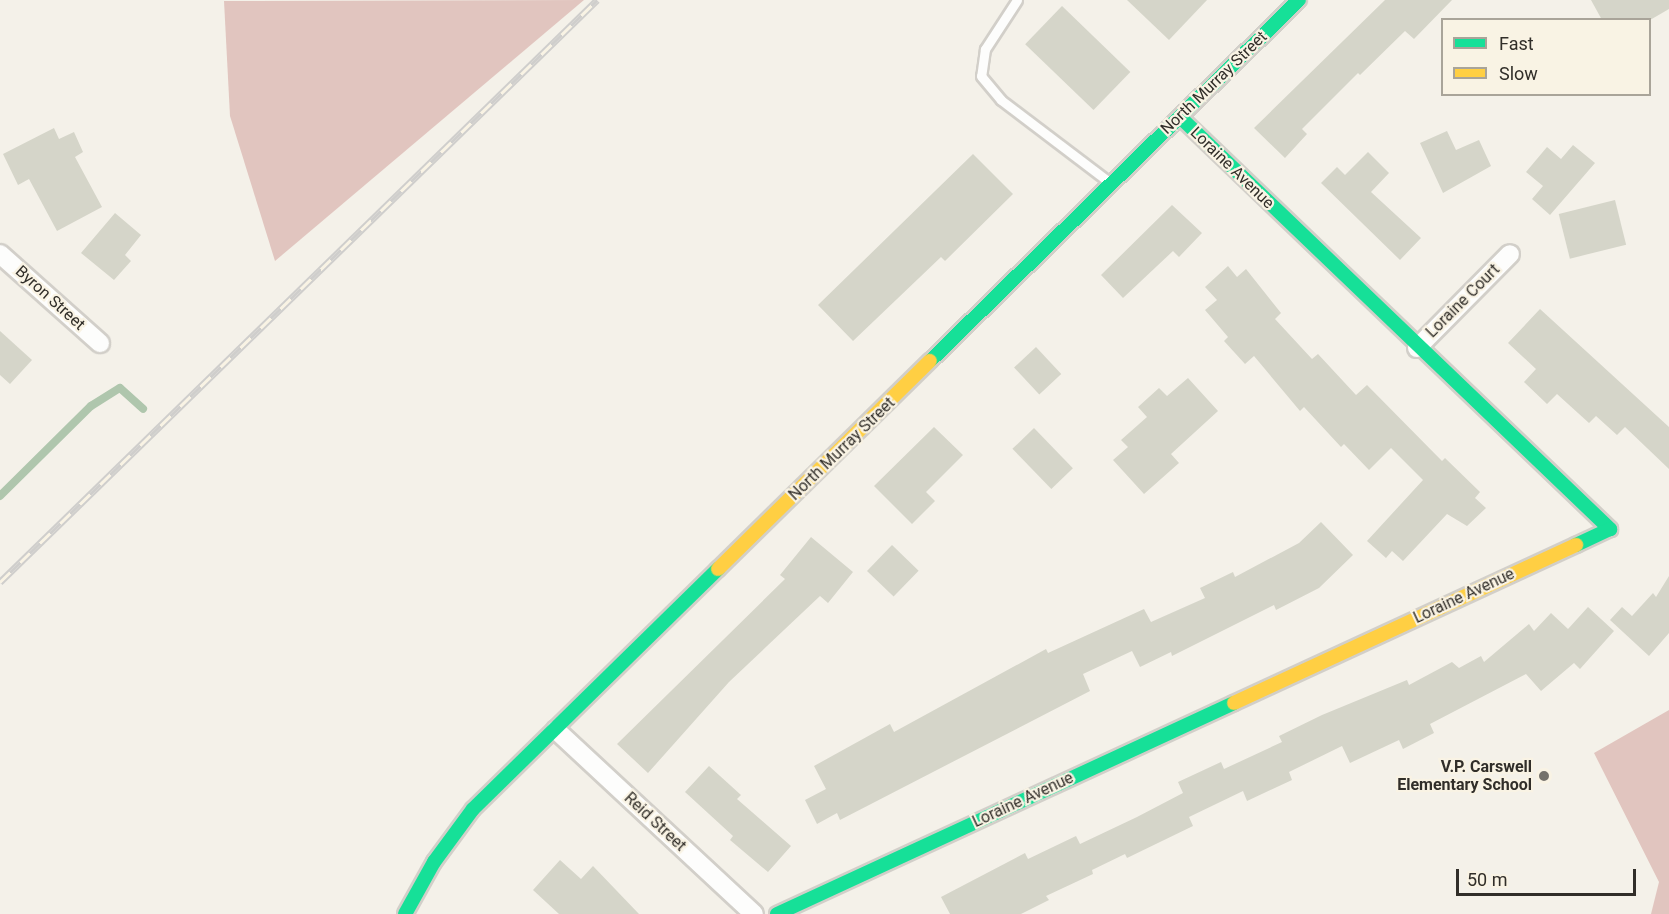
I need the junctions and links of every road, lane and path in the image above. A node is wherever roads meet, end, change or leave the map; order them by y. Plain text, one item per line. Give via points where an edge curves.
1 (1017, 0) edge
2 (1299, 0) edge
3 (1180, 117) junction
4 (1113, 184) junction
5 (0, 254) edge
6 (1510, 254) dead end
7 (100, 343) dead end
8 (1417, 348) junction
9 (556, 730) junction
10 (405, 914) edge
11 (754, 914) edge
12 (777, 914) edge

1 - 4 lane via 985,49 981,76 1001,100
2 - 3 street, North Murray Street
3 - 4 street, North Murray Street
3 - 8 street, Loraine Avenue
4 - 9 street, North Murray Street
5 - 7 street, Byron Street
6 - 8 street, Loraine Court
8 - 12 street, Loraine Avenue via 1610,529
9 - 10 street, North Murray Street via 473,809 434,862
9 - 11 street, Reid Street

